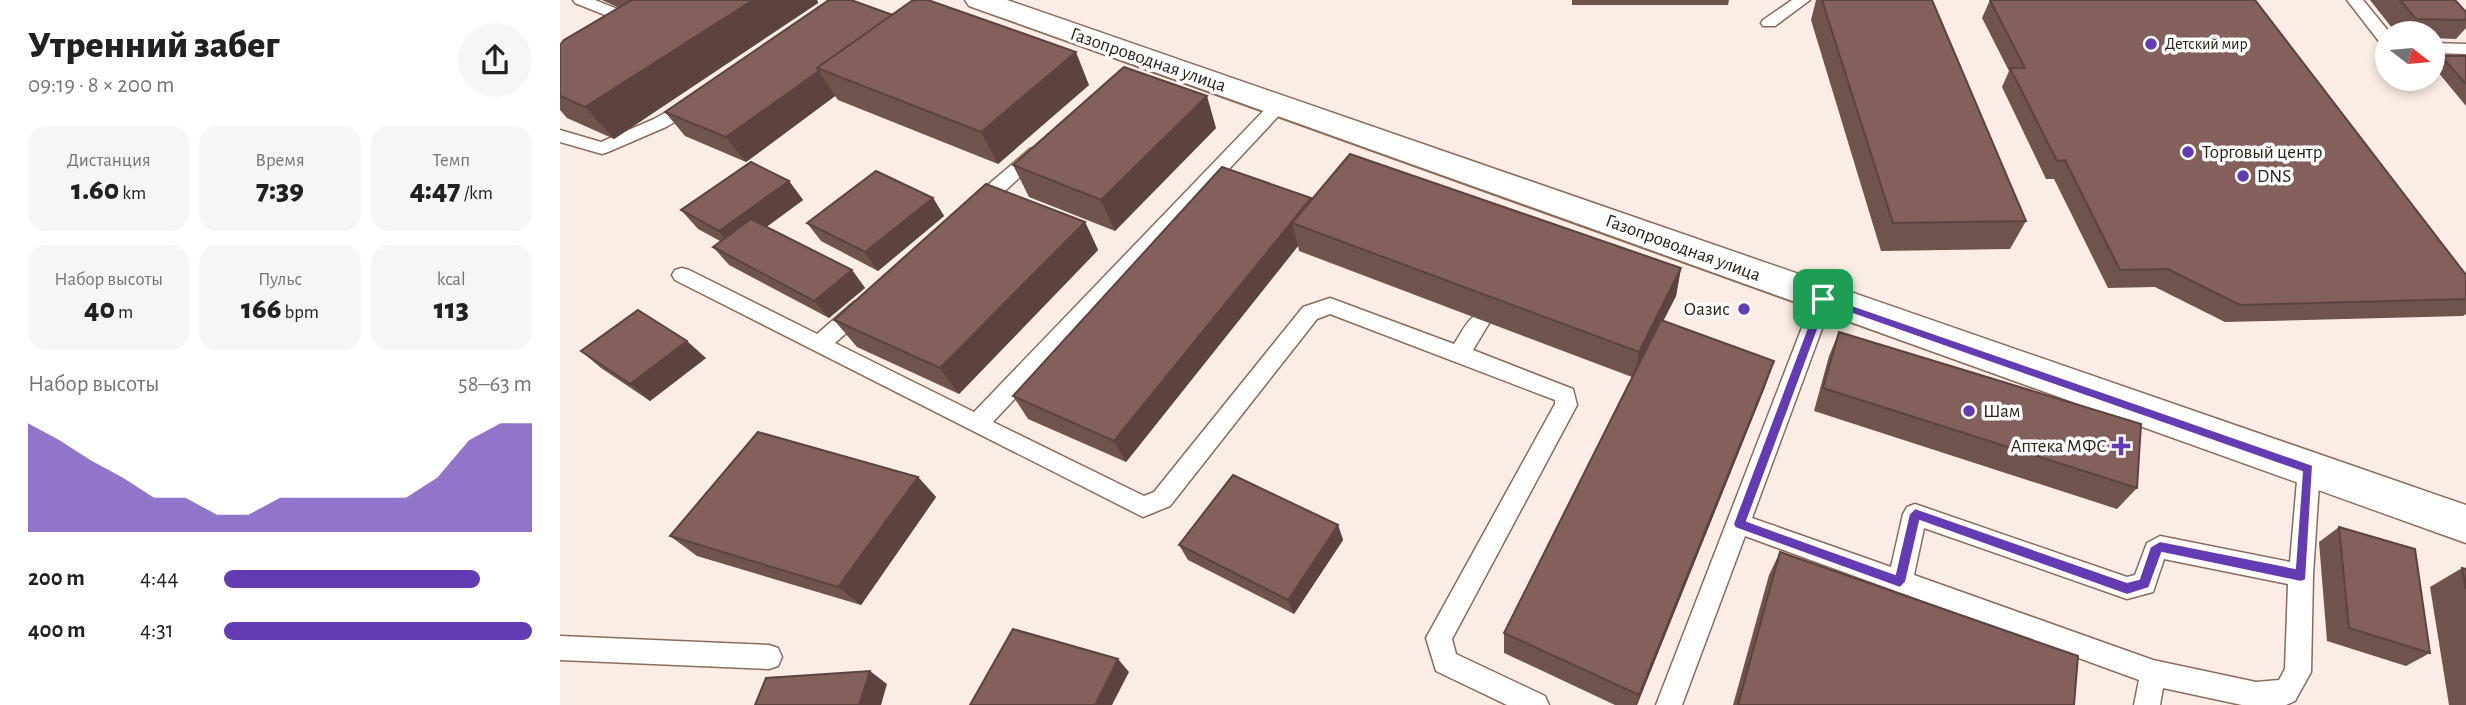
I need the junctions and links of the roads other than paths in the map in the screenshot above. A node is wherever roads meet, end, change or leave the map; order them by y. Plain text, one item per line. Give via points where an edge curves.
1 (581, 0) edge
2 (979, 0) edge
3 (1802, 0) edge
4 (2356, 0) edge
5 (1769, 23) dead end
6 (2375, 25) edge
7 (622, 39) edge
8 (2445, 48) edge
9 (2466, 49) edge
10 (709, 94) edge
11 (1279, 105) junction
12 (560, 136) edge
13 (1048, 142) edge
14 (965, 216) edge
15 (682, 275) dead end
16 (872, 299) edge
17 (1823, 299) junction
18 (1481, 320) edge
19 (819, 345) junction
20 (1459, 354) junction
21 (976, 424) junction
22 (2309, 469) junction
23 (1740, 524) junction
24 (2466, 524) edge
25 (2301, 575) junction
26 (1900, 582) junction
27 (560, 648) edge
28 (769, 657) dead end
29 (2153, 673) junction
30 (1536, 705) edge
31 (1669, 705) edge
32 (2147, 705) edge

1 - 7 lane via 643,25
2 - 11 street, Газопроводная улица via 1137,63
3 - 5 lane
4 - 6 lane
8 - 9 lane
10 - 12 lane via 660,123 602,148
11 - 17 street, Газопроводная улица via 1533,205
11 - 21 lane
13 - 14 lane
15 - 19 lane
16 - 19 lane
17 - 22 street, Газопроводная улица
17 - 23 lane
18 - 20 lane
19 - 21 lane
20 - 21 lane via 1330,306 1310,313 1162,499 1143,507
20 - 30 lane via 1565,395 1566,405 1439,638 1445,662
22 - 24 street, Газопроводная улица
22 - 25 lane
23 - 26 lane
23 - 31 lane
25 - 26 lane via 2160,547 2144,584 2127,589 1915,514
25 - 29 lane via 2298,671 2286,692 2256,695
26 - 29 lane
27 - 28 lane
29 - 32 lane

